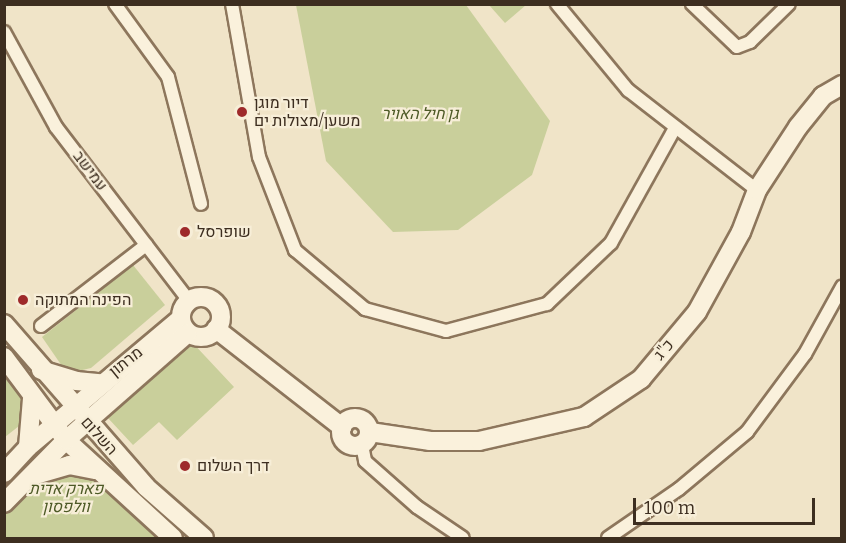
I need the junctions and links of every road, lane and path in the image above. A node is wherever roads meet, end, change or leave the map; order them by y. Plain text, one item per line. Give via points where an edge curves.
1 (115, 4) edge
2 (232, 4) edge
3 (557, 4) edge
4 (692, 4) edge
5 (789, 4) edge
6 (4, 32) edge
7 (842, 85) edge
8 (675, 128) junction
9 (757, 190) junction
10 (201, 204) dead end
11 (146, 244) junction
12 (842, 287) edge
13 (189, 301) junction
14 (4, 324) edge
15 (41, 326) dead end
16 (184, 326) junction
17 (216, 329) junction
18 (4, 357) edge
19 (40, 369) junction
20 (100, 383) junction
21 (32, 398) junction
22 (73, 407) junction
23 (87, 422) junction
24 (53, 425) junction
25 (366, 439) junction
26 (66, 440) junction
27 (27, 447) junction
28 (95, 470) junction
29 (4, 473) edge
30 (27, 478) junction
31 (4, 503) edge
32 (172, 538) edge
33 (204, 538) edge
34 (464, 538) edge
35 (608, 538) edge

1 - 10 street via 168,77
2 - 8 street via 259,158 295,250 365,309 446,332 547,304 611,243
3 - 8 street via 628,90
4 - 5 street via 737,47 750,42
6 - 11 street, עמישב via 56,127
7 - 9 street, כ"ג via 824,96 798,127
8 - 9 street
9 - 25 street, כ"ג via 741,232 697,312 640,379 584,417 479,441
11 - 13 street, עמישב
11 - 15 street
12 - 35 street via 805,354 747,432 679,489
13 - 16 street
13 - 17 street via 200,297 213,302 220,313
14 - 19 street, השלום
16 - 17 street via 203,337
16 - 20 street, מרתון
16 - 23 street, מרתון
17 - 25 street, כ"ג via 342,427 356,418 366,422
18 - 21 street, השלום
19 - 20 street via 86,383
19 - 22 street, השלום
20 - 22 street, מרתון
21 - 24 street, השלום
21 - 27 street
22 - 23 street, השלום
22 - 24 street, מרתון
23 - 26 street, מרתון
23 - 33 street, השלום via 146,487
24 - 26 street, השלום
24 - 27 street, מרתון
25 - 34 street via 365,461 417,507
26 - 28 street, השלום
26 - 30 street, מרתון
27 - 29 street, מרתון
28 - 30 street via 69,465
28 - 32 street, השלום
30 - 31 street, מרתון

